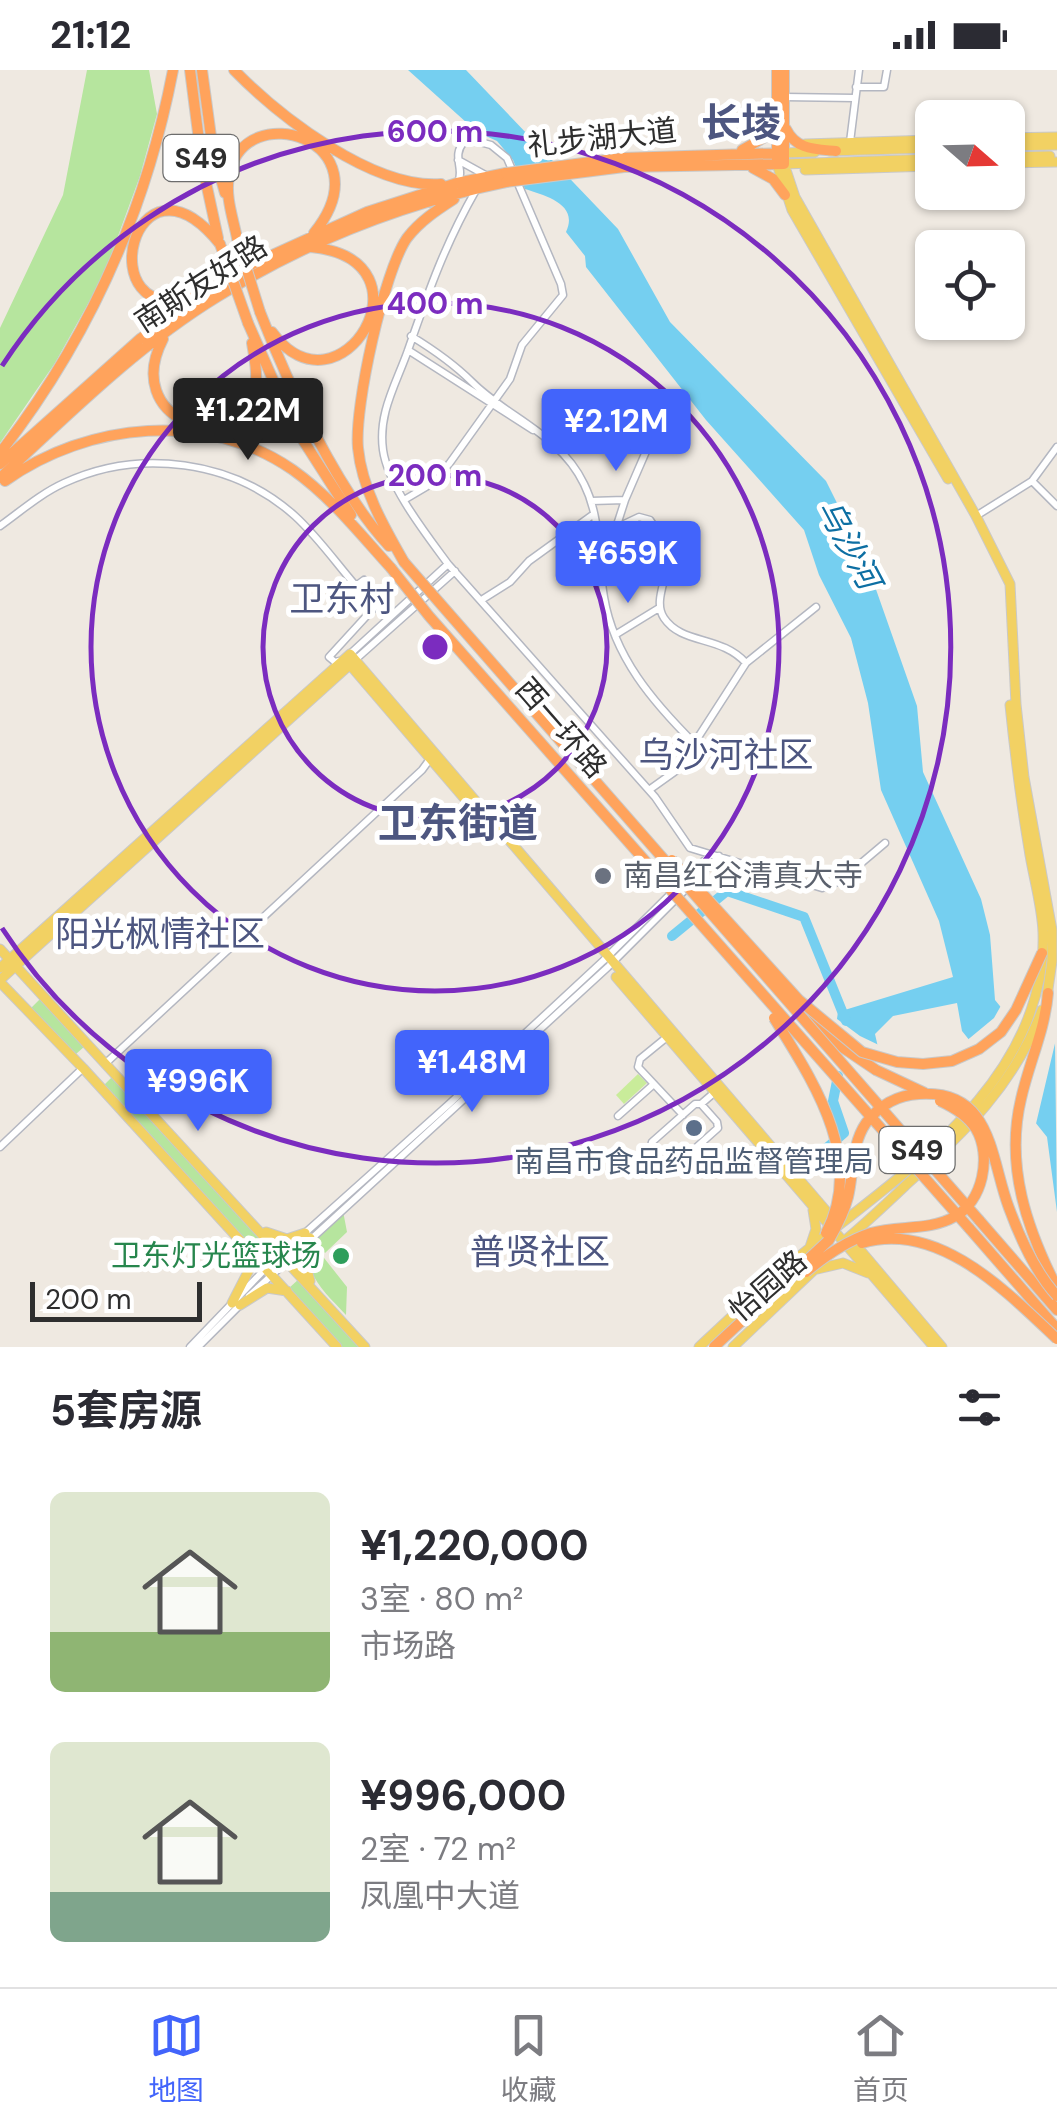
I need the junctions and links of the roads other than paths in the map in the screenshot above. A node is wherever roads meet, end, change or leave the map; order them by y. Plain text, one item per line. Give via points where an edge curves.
1 (172, 70) edge
2 (190, 70) edge
3 (202, 70) edge
4 (234, 70) edge
5 (780, 70) edge
6 (859, 70) edge
7 (887, 70) edge
8 (856, 88) junction
9 (784, 98) junction
10 (855, 98) junction
11 (780, 116) junction
12 (1057, 136) edge
13 (1025, 137) edge
14 (915, 141) edge
15 (798, 144) junction
16 (850, 144) junction
17 (1057, 145) edge
18 (1025, 146) edge
19 (915, 149) edge
20 (836, 156) junction
21 (780, 158) junction
22 (458, 159) junction
23 (739, 159) junction
24 (1057, 159) edge
25 (1025, 160) edge
26 (915, 161) edge
27 (915, 163) edge
28 (806, 170) junction
29 (488, 176) junction
30 (506, 178) junction
31 (466, 188) junction
32 (790, 196) junction
33 (236, 238) junction
34 (311, 242) junction
35 (220, 244) junction
36 (205, 293) junction
37 (260, 312) junction
38 (248, 323) junction
39 (165, 334) junction
40 (411, 336) junction
41 (408, 350) junction
42 (495, 402) junction
43 (654, 433) dead end
44 (1057, 447) edge
45 (0, 454) edge
46 (0, 464) edge
47 (1032, 481) junction
48 (0, 482) edge
49 (404, 500) junction
50 (625, 500) junction
51 (591, 501) junction
52 (1057, 506) edge
53 (594, 514) junction
54 (976, 516) junction
55 (0, 526) edge
56 (616, 528) junction
57 (599, 536) junction
58 (404, 562) junction
59 (448, 564) junction
60 (391, 568) junction
61 (455, 570) junction
62 (483, 600) junction
63 (659, 608) junction
64 (816, 608) dead end
65 (615, 635) junction
66 (350, 659) junction
67 (746, 663) junction
68 (695, 744) junction
69 (430, 759) junction
70 (649, 790) junction
71 (621, 812) junction
72 (886, 843) dead end
73 (715, 855) junction
74 (0, 949) edge
75 (1042, 953) junction
76 (607, 962) junction
77 (13, 963) junction
78 (0, 968) edge
79 (0, 981) edge
80 (1048, 992) junction
81 (41, 994) junction
82 (760, 996) junction
83 (799, 1000) junction
84 (26, 1008) junction
85 (667, 1037) junction
86 (106, 1063) junction
87 (83, 1068) junction
88 (654, 1084) junction
89 (714, 1092) junction
90 (993, 1093) junction
91 (701, 1104) junction
92 (682, 1115) junction
93 (618, 1116) dead end
94 (0, 1147) edge
95 (810, 1197) junction
96 (868, 1204) junction
97 (876, 1213) junction
98 (246, 1216) junction
99 (837, 1230) junction
100 (308, 1235) junction
101 (238, 1236) junction
102 (846, 1240) junction
103 (808, 1250) junction
104 (284, 1257) junction
105 (270, 1270) junction
106 (814, 1270) junction
107 (872, 1271) junction
108 (789, 1283) junction
109 (1057, 1288) edge
110 (289, 1292) junction
111 (320, 1296) junction
112 (1057, 1296) edge
113 (236, 1304) junction
114 (1057, 1310) edge
115 (1057, 1329) edge
116 (1057, 1339) edge
117 (190, 1347) edge
118 (198, 1347) edge
119 (338, 1347) edge
120 (365, 1347) edge
121 (698, 1347) edge
122 (714, 1347) edge
123 (724, 1347) edge
124 (733, 1347) edge
125 (934, 1347) edge
126 (942, 1347) edge

1 - 45 highway via 147,176 104,287 64,362
2 - 35 highway, 西一环路 / S49
3 - 33 highway, 西一环路 / S49 via 213,151
4 - 31 highway via 256,93 365,168 400,181
5 - 9 highway
5 - 11 highway
6 - 8 street
7 - 8 street via 884,88
8 - 10 street
9 - 10 street
9 - 11 highway
10 - 16 street
11 - 15 highway
11 - 21 highway
11 - 23 highway
12 - 13 main road
14 - 16 main road
15 - 16 main road
15 - 20 highway
17 - 18 main road
19 - 20 main road, 礼步湖大道
20 - 21 main road, 礼步湖大道
20 - 26 main road, 礼步湖大道
20 - 28 main road
21 - 23 highway, 礼步湖大道
21 - 32 main road
22 - 29 street
22 - 31 street
22 - 42 street via 460,146 472,140 504,154 563,290 522,345
23 - 30 highway, 礼步湖大道, bridge via 623,163
23 - 32 highway
24 - 25 main road
27 - 28 main road
28 - 32 main road
29 - 30 highway, 礼步湖大道
29 - 31 highway, 礼步湖大道
30 - 31 highway, 礼步湖大道
31 - 34 highway, 南斯友好路
31 - 40 street
31 - 58 highway via 419,224 394,260 359,410 366,483
32 - 54 main road
32 - 75 main road via 999,570 1014,750
33 - 34 highway via 231,166 246,146 279,132 308,139 332,168 332,208
33 - 37 highway, 西一环路 / S49, bridge
34 - 36 highway, 南斯友好路 via 246,266
34 - 37 highway via 344,254 368,277 374,310 359,341 330,358 300,355 282,345
34 - 39 highway, 南斯友好路
35 - 36 highway via 198,220 173,210 151,218 130,249 134,275 150,293 172,300
35 - 38 highway, 西一环路 / S49, bridge
36 - 46 highway, 南斯友好路 via 140,339
37 - 58 highway, 西一环路 / S49 via 278,359 351,493
38 - 39 highway via 253,397 231,421 203,427 174,417 156,392 153,366
38 - 60 highway, 西一环路 / S49 via 292,423
39 - 48 highway, 南斯友好路
40 - 41 street
40 - 42 street
41 - 42 street
41 - 49 street via 383,424 383,452
42 - 49 street via 450,464
42 - 51 street via 570,462
43 - 50 street
44 - 47 street
47 - 52 street
47 - 54 street
48 - 60 highway via 49,454 110,435 202,434 293,470
49 - 59 street
50 - 51 street
50 - 56 street
51 - 53 street
53 - 57 street
53 - 62 street
54 - 80 main road via 1012,598 1022,758 1052,930
55 - 66 street via 63,483 110,469 192,466 239,479 293,514 356,586 364,580 384,598 329,657
56 - 57 street
56 - 63 street via 644,517 662,538 668,564
57 - 65 street
58 - 71 highway, 西一环路 / S49, bridge
59 - 61 street
59 - 66 street
60 - 82 highway, 西一环路 / S49, bridge
61 - 62 street
61 - 66 street
62 - 70 street
63 - 65 street
63 - 67 street via 673,628 724,645
64 - 67 street
65 - 68 street via 640,683
66 - 69 main road
66 - 76 main road
66 - 77 main road
67 - 68 street
68 - 70 street via 677,770
69 - 76 main road
69 - 86 street
70 - 73 street via 690,848
71 - 83 highway, bridge
71 - 114 highway, 西一环路 / S49, bridge
72 - 73 street via 822,888
73 - 76 street
74 - 77 main road
75 - 83 highway, bridge via 1001,1032 952,1061 897,1062 862,1052
75 - 90 main road via 1020,1039
76 - 85 main road
76 - 95 main road
76 - 100 street
77 - 78 main road
77 - 79 main road
77 - 81 main road
79 - 84 main road
80 - 90 main road via 1030,1044
80 - 109 highway via 1016,1142 1020,1199
81 - 84 main road
81 - 86 main road
82 - 108 highway, bridge via 817,1091 838,1156 840,1185 829,1229
82 - 115 highway, 西一环路 / S49, bridge
83 - 108 highway, bridge via 838,1045 956,1109 976,1129 984,1158 976,1193 958,1216 873,1232
84 - 87 main road
85 - 88 street via 638,1063
85 - 89 main road
86 - 98 main road
87 - 94 street
87 - 101 main road
88 - 92 street
88 - 93 street
89 - 91 street
89 - 95 main road
90 - 96 main road, 怡园路
90 - 97 main road, 怡园路 via 946,1149
91 - 92 street
91 - 92 street via 718,1128 666,1169 650,1146
95 - 96 main road via 842,1209
95 - 99 main road
95 - 103 main road via 816,1229
96 - 99 main road, 怡园路
97 - 102 main road, 怡园路
97 - 107 main road via 867,1238
98 - 100 main road via 278,1238
98 - 104 main road
99 - 102 main road
99 - 103 main road, 怡园路
100 - 104 street
100 - 111 main road via 304,1266
101 - 105 main road
101 - 113 main road via 249,1270
102 - 106 main road, 怡园路
102 - 107 main road
103 - 121 main road, 怡园路
104 - 105 street
104 - 111 main road
105 - 110 main road
105 - 113 street
106 - 107 main road via 844,1264
106 - 124 main road, 怡园路
107 - 125 main road
107 - 126 main road
108 - 112 highway, bridge via 840,1222 857,1139 876,1110 904,1097 939,1094 982,1123 1008,1206
108 - 116 highway, bridge via 868,1241 915,1241 970,1266
108 - 122 highway, bridge
108 - 123 highway, bridge
110 - 113 main road via 267,1288
110 - 119 main road
111 - 120 main road
113 - 117 street
113 - 118 street

